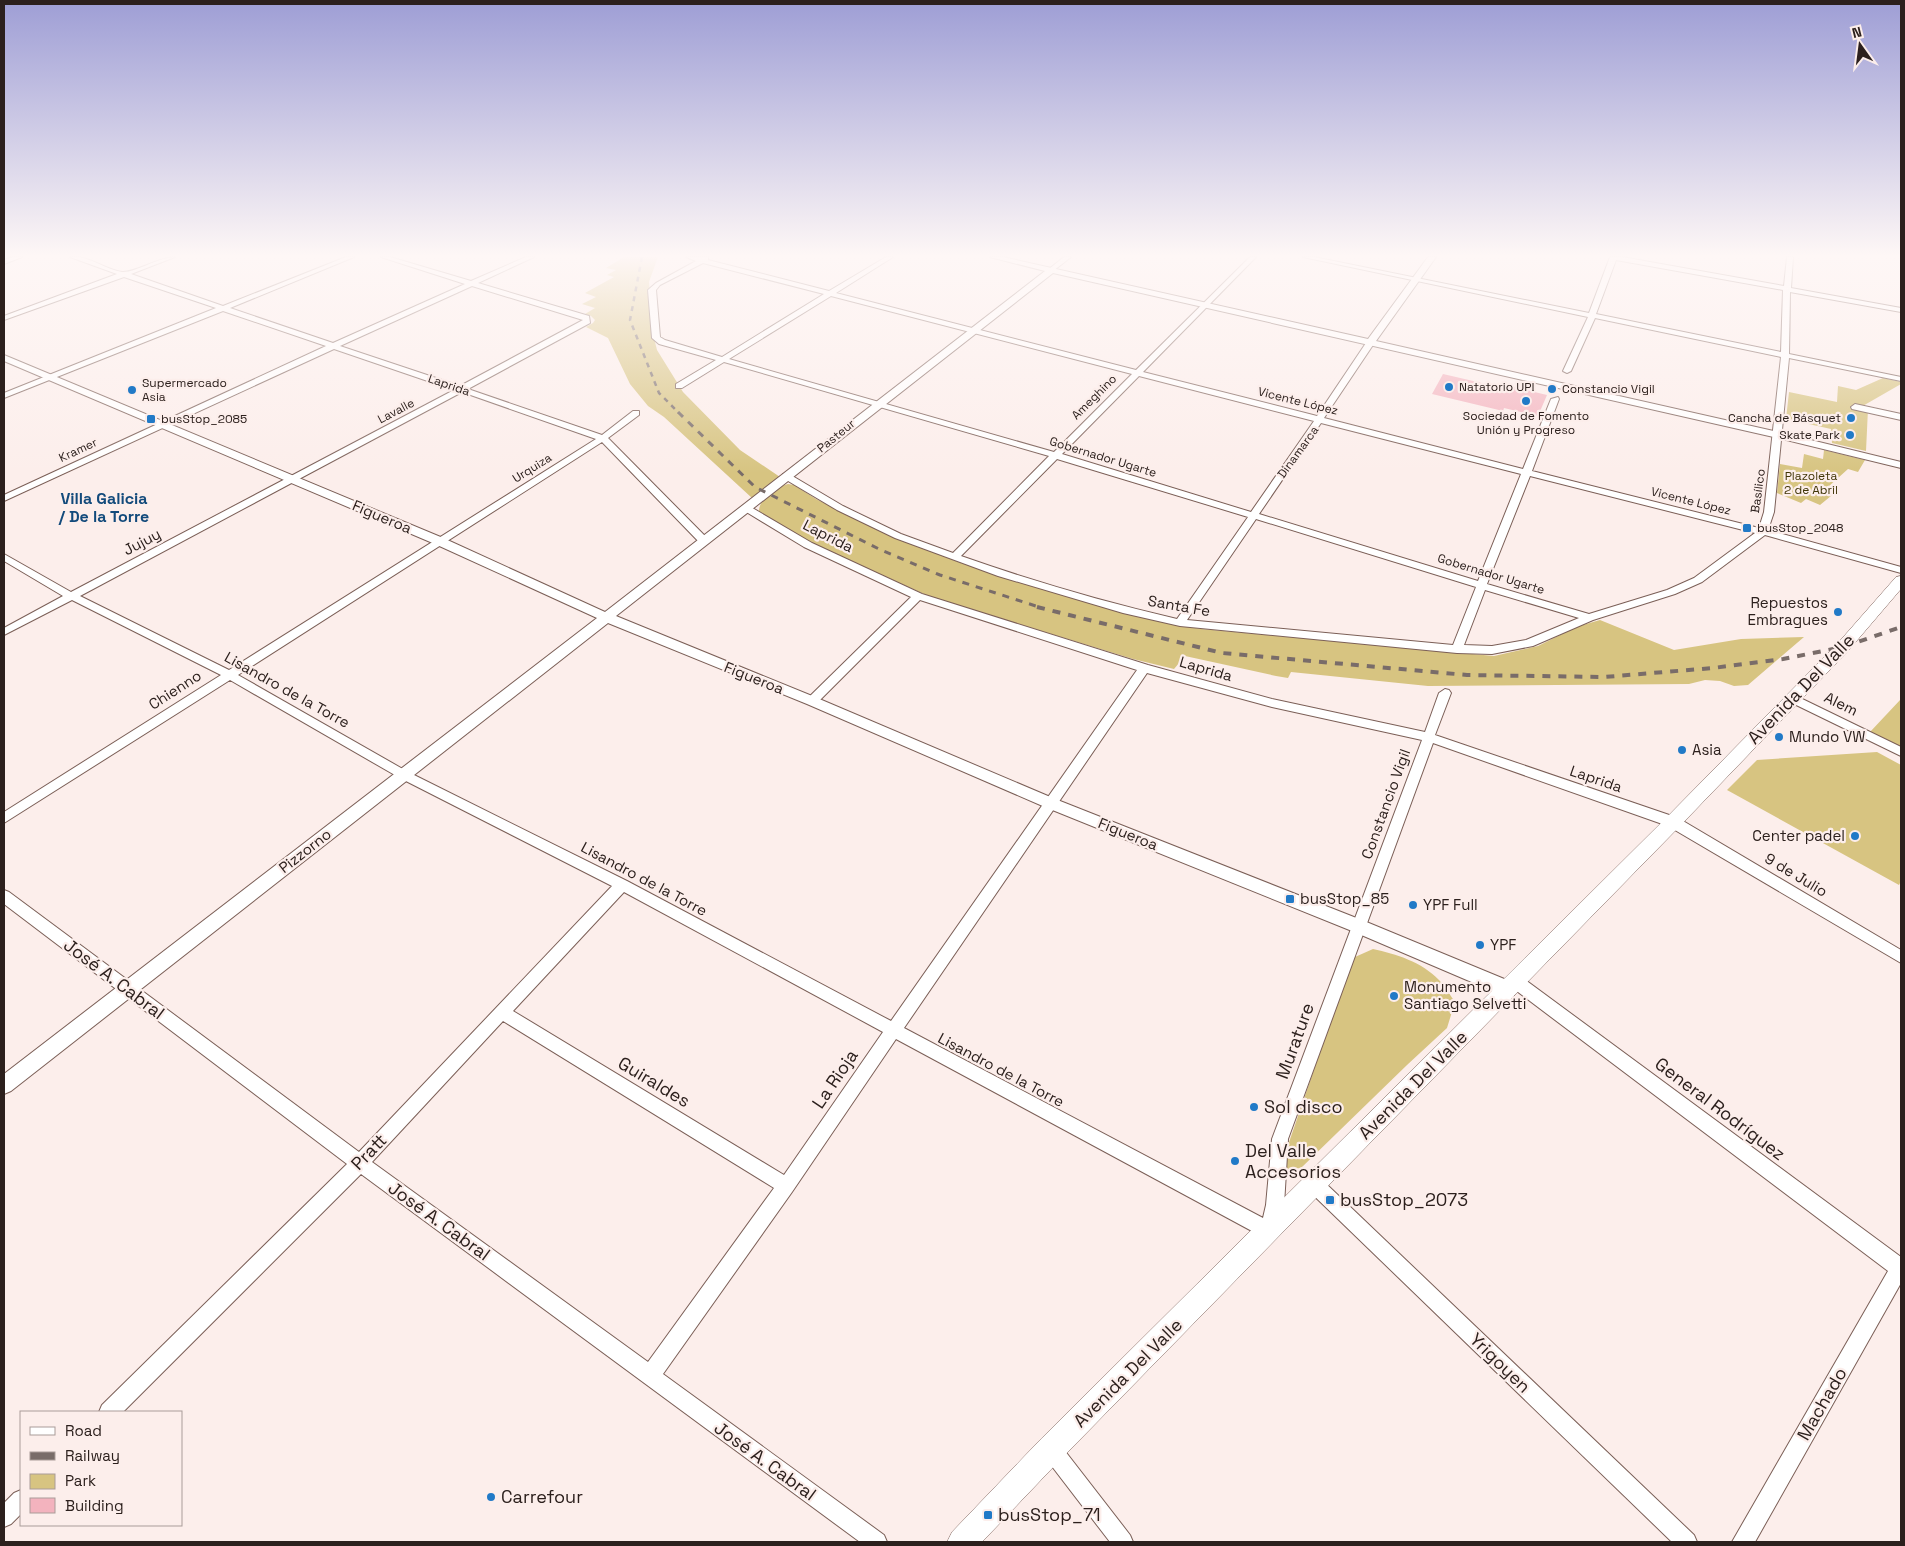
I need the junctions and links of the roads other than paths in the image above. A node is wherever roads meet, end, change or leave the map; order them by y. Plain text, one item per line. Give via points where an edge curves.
1 (169, 329) edge
2 (283, 329) edge
3 (371, 329) edge
4 (575, 329) edge
5 (655, 329) edge
6 (772, 329) edge
7 (969, 329) edge
8 (1181, 329) edge
9 (1315, 329) edge
10 (1380, 329) edge
11 (1586, 329) edge
12 (1657, 329) edge
13 (1786, 329) edge
14 (976, 331) junction
15 (1371, 342) junction
16 (333, 346) junction
17 (1785, 355) junction
18 (4, 358) edge
19 (724, 358) junction
20 (1567, 371) dead end
21 (1138, 373) junction
22 (52, 377) junction
23 (1901, 379) edge
24 (679, 386) dead end
25 (462, 390) junction
26 (4, 396) edge
27 (1555, 399) dead end
28 (876, 404) junction
29 (1855, 407) dead end
30 (636, 413) dead end
31 (1901, 417) edge
32 (1321, 420) junction
33 (163, 424) junction
34 (1778, 434) junction
35 (603, 438) junction
36 (1055, 455) junction
37 (1901, 465) edge
38 (1527, 473) junction
39 (786, 476) junction
40 (294, 480) junction
41 (4, 498) edge
42 (746, 508) junction
43 (1252, 515) junction
44 (1764, 532) junction
45 (440, 541) junction
46 (704, 541) junction
47 (4, 557) edge
48 (954, 557) junction
49 (1901, 570) edge
50 (1901, 580) edge
51 (1481, 584) junction
52 (71, 596) junction
53 (918, 596) junction
54 (606, 617) junction
55 (1589, 618) junction
56 (1180, 623) junction
57 (4, 632) edge
58 (1457, 649) junction
59 (1144, 668) junction
60 (228, 674) junction
61 (1445, 693) dead end
62 (1792, 698) junction
63 (812, 702) junction
64 (1428, 737) junction
65 (1901, 752) edge
66 (404, 775) junction
67 (1050, 803) junction
68 (4, 818) edge
69 (1673, 822) junction
70 (622, 886) junction
71 (4, 896) edge
72 (1358, 926) junction
73 (1901, 957) edge
74 (1512, 985) junction
75 (127, 989) junction
76 (500, 1012) junction
77 (893, 1030) junction
78 (4, 1085) edge
79 (360, 1163) junction
80 (1314, 1184) junction
81 (786, 1186) junction
82 (1269, 1232) junction
83 (1901, 1268) edge
84 (650, 1376) junction
85 (110, 1411) edge
86 (1051, 1449) junction
87 (20, 1501) edge
88 (4, 1518) edge
89 (877, 1542) edge
90 (962, 1542) edge
91 (1123, 1542) edge
92 (1687, 1542) edge
93 (1743, 1542) edge

1 - 22 street
2 - 16 street, Laprida
3 - 16 street, Kramer
4 - 25 street, Lavalle
5 - 19 street, Gobernador Ugarte via 656,338 662,342
6 - 19 street
7 - 14 street, Vicente López
8 - 21 street, Ameghino
9 - 15 street
10 - 15 street, Dinamarca
11 - 20 street
12 - 17 street
13 - 17 street, Basílico
14 - 21 street, Vicente López
14 - 28 street, Pasteur
15 - 32 street, Dinamarca
15 - 34 street
16 - 25 street, Laprida
16 - 33 street, Kramer
17 - 23 street
17 - 34 street, Basílico
18 - 22 street, Figueroa
19 - 24 street
19 - 28 street, Gobernador Ugarte
21 - 32 street, Vicente López
21 - 36 street, Ameghino
22 - 26 street
22 - 33 street, Figueroa
25 - 35 street, Laprida
25 - 40 street, Lavalle
27 - 38 street
28 - 36 street, Gobernador Ugarte
28 - 39 street, Pasteur
29 - 31 street
30 - 35 street, Urquiza
32 - 38 street, Vicente López
32 - 43 street, Dinamarca
33 - 40 street, Figueroa
33 - 41 street, Kramer
34 - 37 street
34 - 44 street, Basílico via 1770,512
35 - 45 street, Urquiza
35 - 46 street, Laprida
36 - 43 street, Gobernador Ugarte
36 - 48 street, Ameghino
38 - 44 street, Vicente López
38 - 51 street
39 - 42 street, Pasteur
39 - 48 street, Santa Fe via 898,536
40 - 45 street, Figueroa
40 - 52 street, Jujuy
42 - 46 street, Pasteur
42 - 53 street, Laprida via 808,545
43 - 51 street, Gobernador Ugarte
43 - 56 street, Dinamarca
44 - 49 street, Vicente López
44 - 55 street, Basílico via 1698,580
45 - 54 street, Figueroa
45 - 60 street, Chienno
46 - 54 street, Pasteur
47 - 52 street, Lisandro de la Torre
48 - 56 street, Santa Fe via 1123,610
50 - 62 main road, Avenida Del Valle via 1843,647
51 - 55 street, Gobernador Ugarte
51 - 58 street
52 - 57 street, Jujuy
52 - 60 street, Lisandro de la Torre
53 - 59 street, Laprida
53 - 63 street
54 - 63 street, Figueroa
54 - 66 street, Pizzorno
55 - 58 street, Santa Fe via 1529,643 1492,650
56 - 58 street, Santa Fe
59 - 64 street, Laprida via 1272,703
59 - 67 street
60 - 66 street, Lisandro de la Torre
60 - 68 street, Chienno
61 - 64 street, Constancio Vigil
62 - 65 street, Alem
62 - 69 main road, Avenida Del Valle
63 - 67 street, Figueroa
64 - 69 street, Laprida
64 - 72 street, Constancio Vigil
66 - 70 street, Lisandro de la Torre
66 - 75 street, Pizzorno
67 - 72 street, Figueroa
67 - 77 street, La Rioja
69 - 73 street, 9 de Julio
69 - 74 main road, Avenida Del Valle
70 - 76 street, Pratt
70 - 77 street, Lisandro de la Torre
71 - 75 street, José A. Cabral
72 - 74 street, Figueroa
72 - 82 street, Murature via 1280,1139 1276,1205
74 - 80 main road, Avenida Del Valle
74 - 83 street, General Rodríguez
75 - 78 street, Pizzorno
75 - 79 street, José A. Cabral
76 - 79 street, Pratt
76 - 81 street, Guiraldes
77 - 81 street, La Rioja
77 - 82 street, Lisandro de la Torre
79 - 84 street, José A. Cabral
79 - 85 street, Pratt
80 - 82 main road, Avenida Del Valle
80 - 92 street, Yrigoyen
81 - 84 street, La Rioja
82 - 86 main road, Avenida Del Valle
83 - 93 street, Machado
84 - 89 street, José A. Cabral
86 - 90 main road, Avenida Del Valle
86 - 91 street
87 - 88 street

